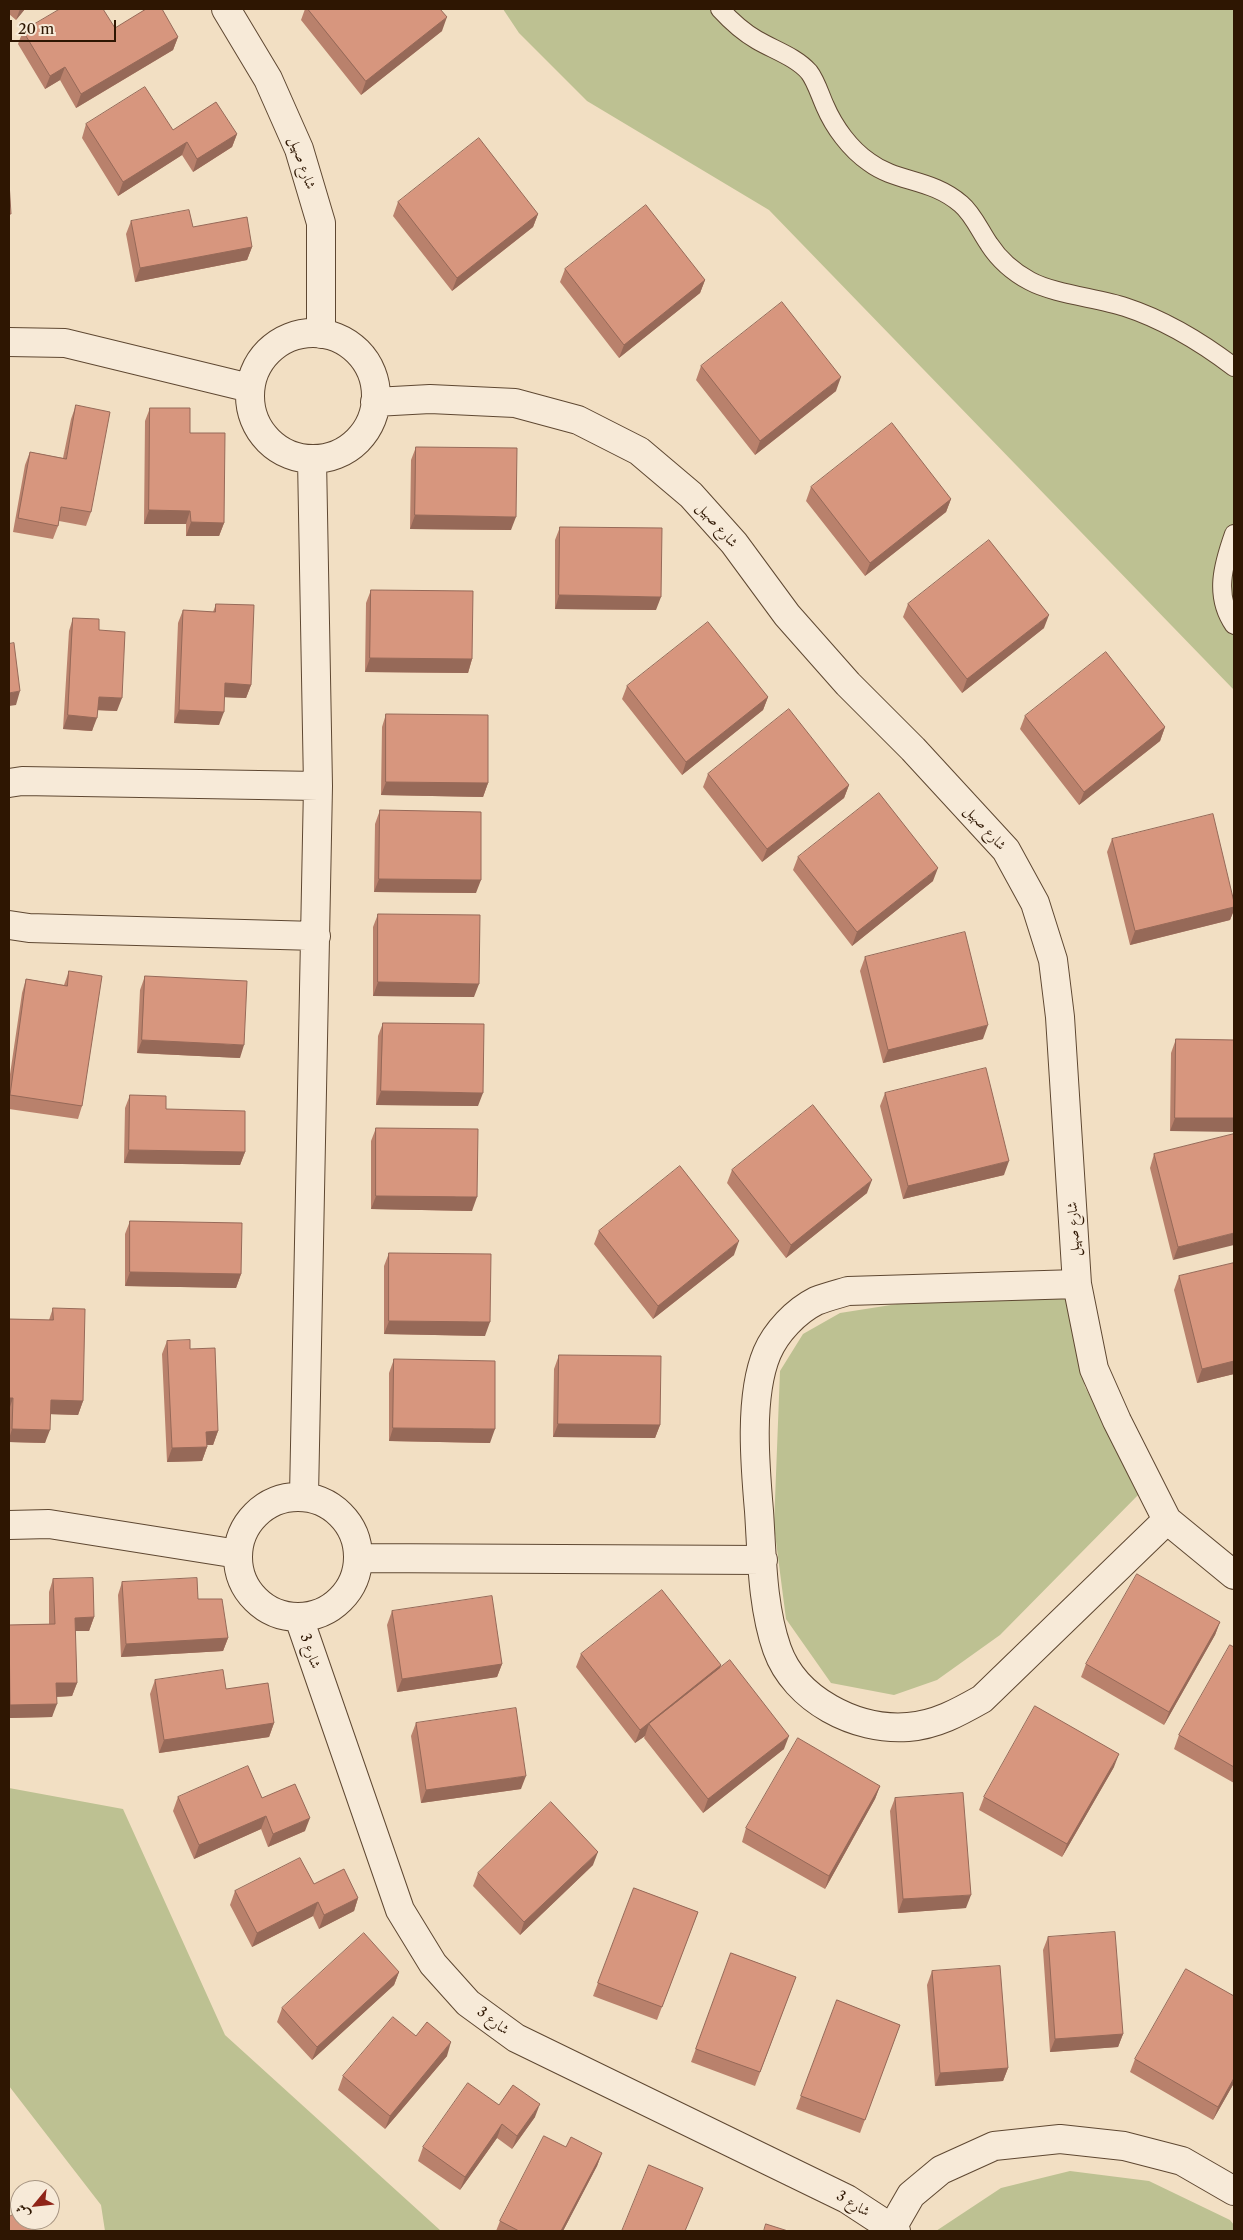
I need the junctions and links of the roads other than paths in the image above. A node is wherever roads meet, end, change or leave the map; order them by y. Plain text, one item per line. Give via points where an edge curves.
1 (226, 9) edge
2 (720, 9) edge
3 (321, 334) junction
4 (9, 342) edge
5 (1234, 367) edge
6 (250, 388) junction
7 (376, 402) junction
8 (312, 459) junction
9 (1234, 534) edge
10 (1234, 626) edge
11 (9, 783) edge
12 (318, 786) junction
13 (9, 925) edge
14 (316, 936) junction
15 (1077, 1284) junction
16 (304, 1496) junction
17 (1167, 1520) junction
18 (9, 1525) edge
19 (238, 1554) junction
20 (358, 1558) junction
21 (763, 1560) junction
22 (1234, 1575) edge
23 (298, 1618) junction
24 (1234, 2191) edge
25 (894, 2230) edge

1 - 3 street, شارع صهيل via 268,79 299,150 321,223
2 - 5 lane via 730,21 809,72 836,127 869,163 894,175 943,190 962,204 1000,259 1015,273 1033,283 1126,307 1163,322 1190,336
3 - 6 street via 301,334 282,341 267,353
3 - 7 street via 340,339 367,364 375,382
4 - 6 street via 65,343
6 - 8 street via 252,410 259,429 268,440 291,455
7 - 8 street via 362,436 348,449 331,457
7 - 15 street, شارع صهيل via 430,399 515,403 578,420 639,451 691,495 734,543 787,615 848,684 1006,850 1035,903 1052,960 1060,1017
8 - 12 street
9 - 10 lane via 1221,583 1223,602
11 - 12 street
12 - 14 street
13 - 14 street
14 - 16 street
15 - 17 street, شارع صهيل via 1094,1369 1116,1421
15 - 21 street via 848,1291 815,1302 786,1323 768,1352 758,1387 755,1459
16 - 19 street via 284,1498 266,1505 252,1518 242,1535
16 - 20 street via 336,1510 349,1524 356,1540
17 - 21 street via 982,1699 947,1718 909,1727 869,1725 832,1710 800,1687 778,1650 768,1610
17 - 22 street, شارع صهيل
18 - 19 street via 49,1524
19 - 23 street via 240,1573 248,1591 262,1606
20 - 21 street
20 - 23 street via 356,1576 347,1593 334,1606 317,1615
23 - 25 street, 3 شارع via 400,1910 432,1964 468,2003 516,2038 847,2199
24 - 25 street via 1182,2161 1124,2146 1060,2139 994,2146 941,2170 912,2195

